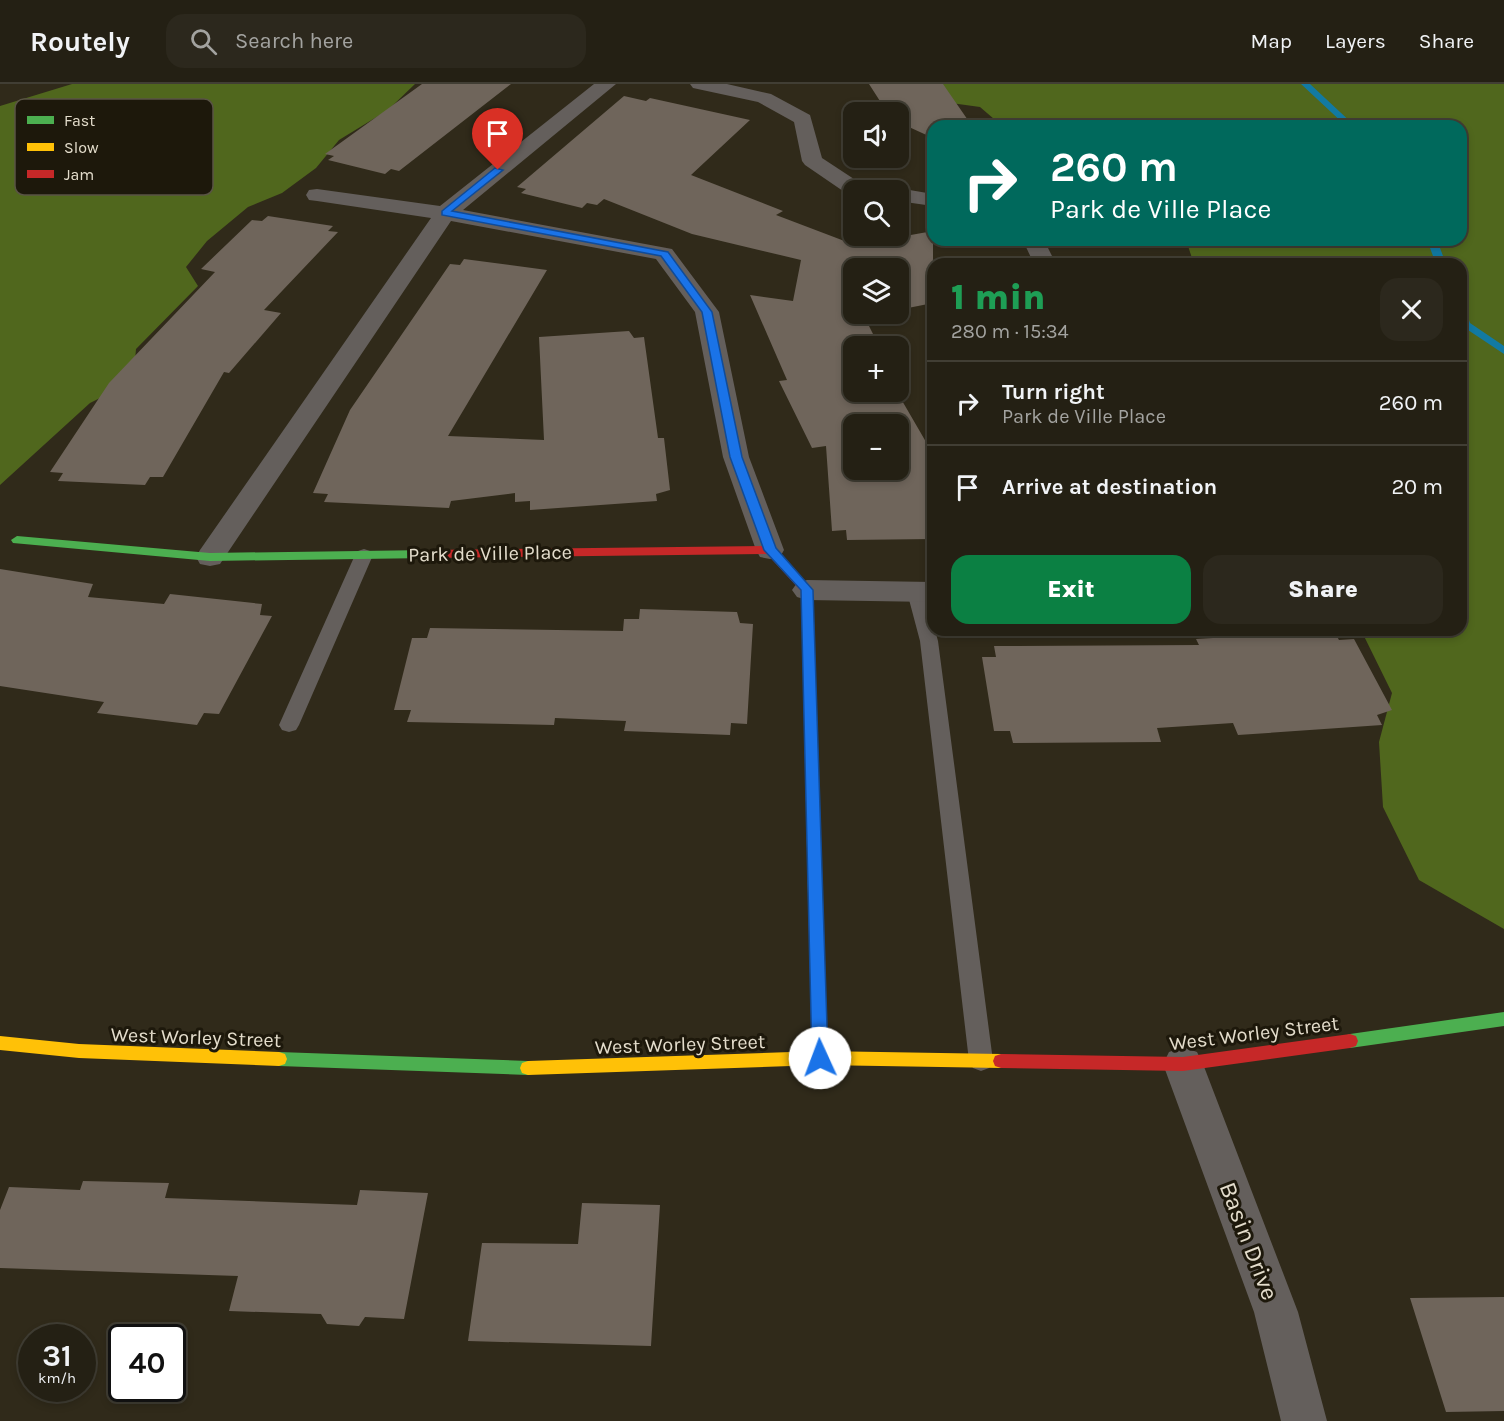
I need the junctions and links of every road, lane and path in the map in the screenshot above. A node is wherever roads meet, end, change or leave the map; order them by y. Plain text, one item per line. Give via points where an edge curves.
1 (606, 84) edge
2 (700, 84) edge
3 (843, 181) edge
4 (317, 195) dead end
5 (909, 196) edge
6 (927, 200) edge
7 (445, 213) junction
8 (17, 540) dead end
9 (770, 550) junction
10 (364, 555) junction
11 (210, 557) junction
12 (807, 590) junction
13 (925, 592) edge
14 (927, 624) edge
15 (928, 636) edge
16 (289, 726) dead end
17 (1504, 1019) edge
18 (0, 1042) edge
19 (820, 1058) junction
20 (981, 1061) junction
21 (1183, 1064) junction
22 (1304, 1421) edge

1 - 7 street
2 - 3 street via 764,98 803,120 813,161
4 - 7 street
5 - 6 street
7 - 9 street via 664,254 707,312 736,457
7 - 11 street
8 - 11 street, Park de Ville Place
9 - 10 street, Park de Ville Place
9 - 12 street
10 - 11 street, Park de Ville Place
10 - 16 lane
12 - 13 street
12 - 19 street
13 - 14 lane
15 - 20 lane
17 - 21 street, West Worley Street
18 - 19 street, West Worley Street via 79,1051 504,1069
19 - 20 street, West Worley Street
20 - 21 street, West Worley Street
21 - 22 street, Basin Drive via 1276,1312

